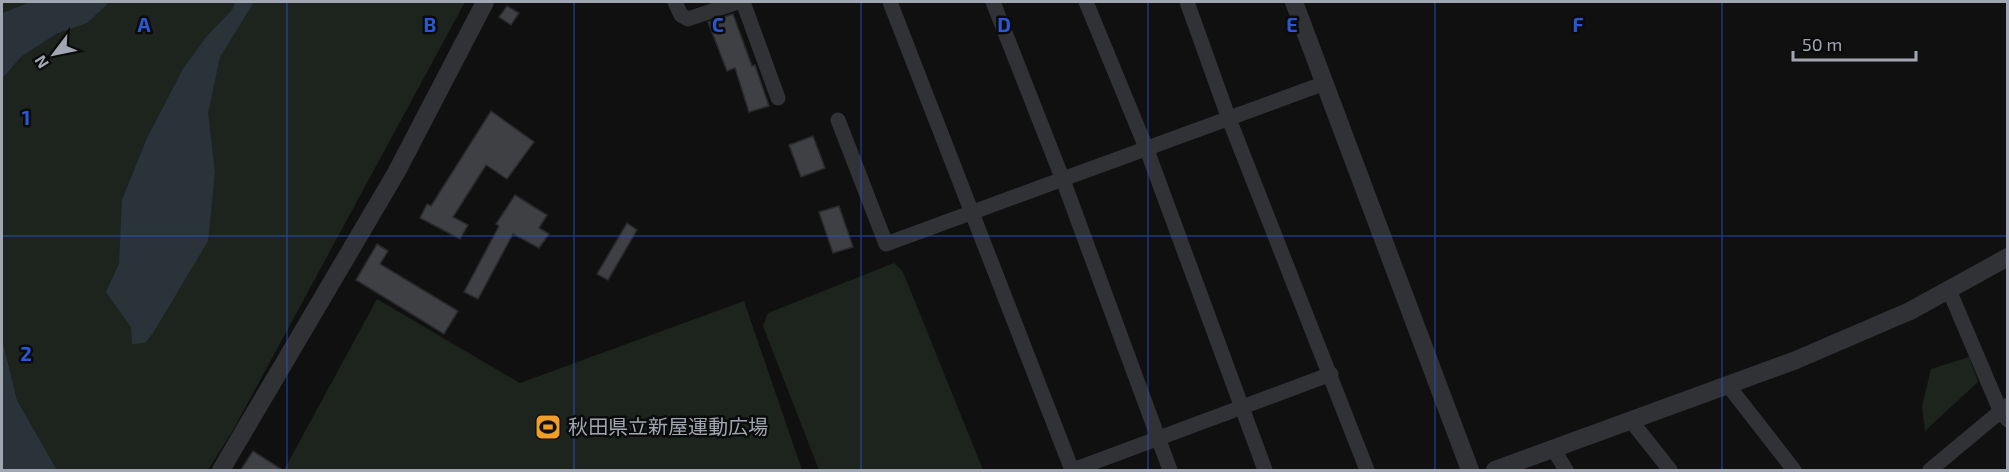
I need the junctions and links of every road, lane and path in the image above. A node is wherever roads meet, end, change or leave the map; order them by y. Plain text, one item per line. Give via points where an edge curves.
1 (485, 2) edge
2 (675, 2) edge
3 (740, 2) edge
4 (890, 2) edge
5 (993, 2) edge
6 (1086, 2) edge
7 (1187, 2) edge
8 (1294, 2) edge
9 (1325, 83) junction
10 (778, 98) dead end
11 (1229, 119) junction
12 (838, 120) dead end
13 (1147, 150) junction
14 (1063, 180) junction
15 (972, 213) junction
16 (2007, 257) edge
17 (1949, 290) junction
18 (1331, 374) junction
19 (1727, 384) junction
20 (1241, 406) junction
21 (2005, 412) edge
22 (1632, 422) junction
23 (1158, 438) junction
24 (1554, 450) junction
25 (1930, 470) edge
26 (221, 471) edge
27 (1072, 471) edge
28 (1170, 471) edge
29 (1265, 471) edge
30 (1367, 471) edge
31 (1470, 471) edge
32 (1495, 471) edge
33 (1566, 471) edge
34 (1670, 471) edge
35 (1794, 471) edge

1 - 26 street via 396,173
2 - 3 street via 681,15 688,19
3 - 10 street
4 - 15 street
5 - 14 street
6 - 13 street
7 - 11 street
8 - 9 street
9 - 11 street
9 - 31 street
11 - 13 street
11 - 18 street
12 - 15 street via 886,244
13 - 14 street
13 - 20 street
14 - 15 street
14 - 23 street
15 - 27 street
16 - 17 street
17 - 19 street via 1796,360
17 - 21 street
18 - 20 street
18 - 30 street
19 - 22 street
19 - 35 street
20 - 23 street
20 - 29 street
21 - 25 street
22 - 24 street
22 - 34 street
23 - 27 street
23 - 28 street
24 - 32 street
24 - 33 street

